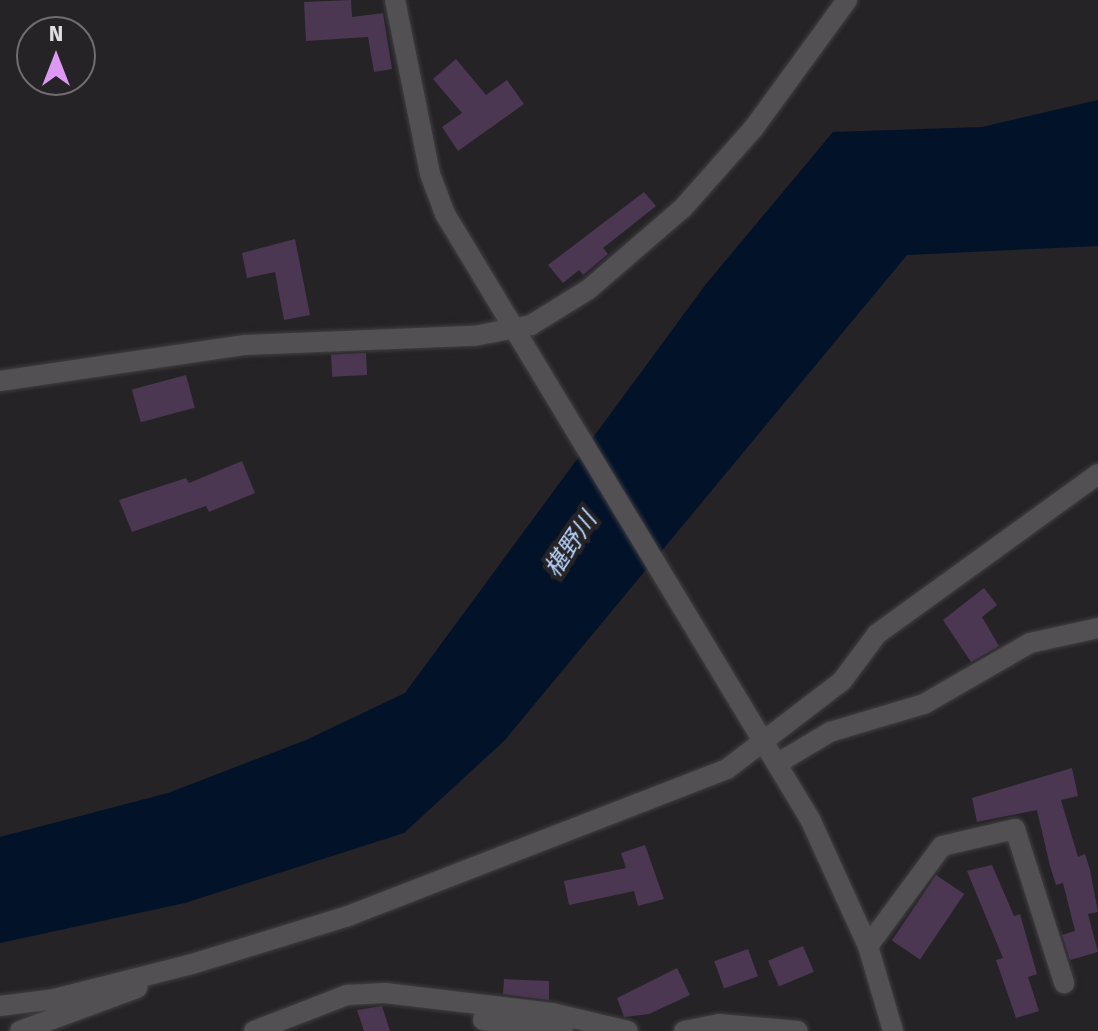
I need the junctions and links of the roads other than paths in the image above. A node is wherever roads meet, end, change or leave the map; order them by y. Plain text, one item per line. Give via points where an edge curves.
1 (395, 0) edge
2 (847, 0) edge
3 (514, 331) junction
4 (0, 381) edge
5 (1098, 474) edge
6 (1098, 628) edge
7 (766, 742) junction
8 (778, 763) junction
9 (868, 946) junction
10 (192, 964) junction
11 (1064, 983) dead end
12 (0, 1006) edge
13 (483, 1020) dead end
14 (534, 1029) edge
15 (20, 1031) edge
16 (254, 1031) edge
17 (563, 1031) edge
18 (628, 1031) edge
19 (684, 1031) edge
20 (798, 1031) edge
21 (893, 1031) edge

1 - 3 street via 435,187 451,226
2 - 3 street via 762,117 683,208 589,289
3 - 4 street via 245,345
3 - 7 street
5 - 7 street via 877,634 842,681
6 - 8 street via 1030,643 924,704 830,732
7 - 8 street
7 - 10 street via 727,769 418,889
8 - 9 street via 839,875
9 - 11 street via 942,846 1015,829
9 - 21 street
10 - 12 street via 54,999
10 - 15 street via 67,1018
13 - 14 street
14 - 17 street
16 - 18 street via 347,995 385,993 552,1013
19 - 20 street via 719,1024

